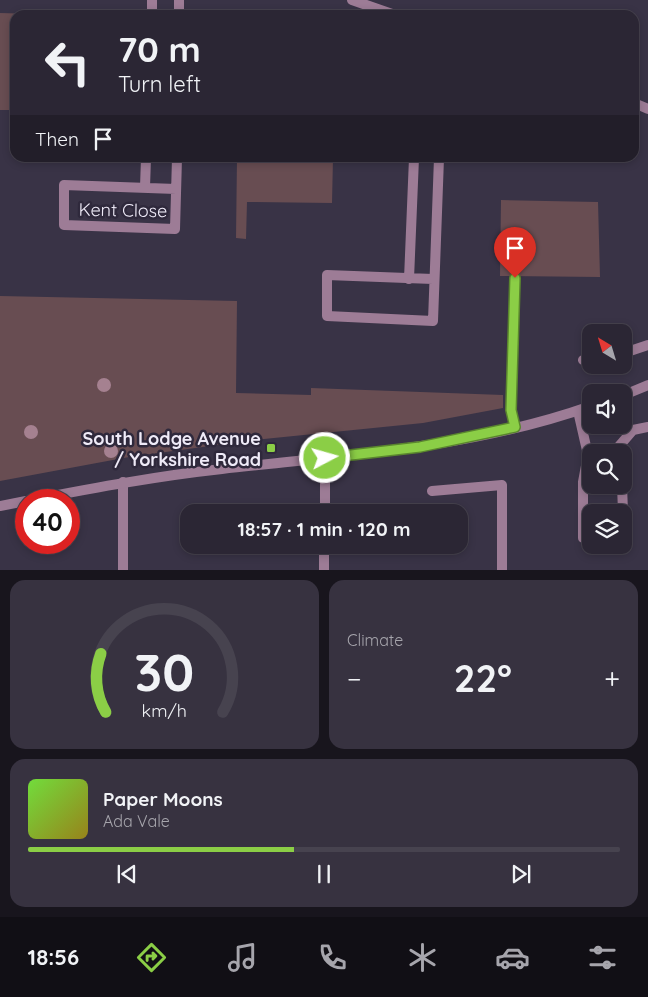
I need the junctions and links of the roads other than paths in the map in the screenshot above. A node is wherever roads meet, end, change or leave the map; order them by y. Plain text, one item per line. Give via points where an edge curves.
1 (352, 0) edge
2 (381, 10) edge
3 (146, 162) edge
4 (177, 162) edge
5 (414, 162) edge
6 (438, 162) edge
7 (145, 187) junction
8 (176, 189) junction
9 (515, 278) dead end
10 (408, 279) junction
11 (433, 280) junction
12 (648, 345) edge
13 (632, 350) edge
14 (648, 385) edge
15 (632, 392) edge
16 (582, 409) edge
17 (578, 411) junction
18 (515, 427) junction
19 (648, 427) edge
20 (587, 444) edge
21 (622, 444) edge
22 (325, 458) junction
23 (123, 482) junction
24 (80, 490) edge
25 (432, 491) dead end
26 (15, 503) edge
27 (324, 504) edge
28 (0, 506) edge
29 (324, 554) edge
30 (122, 570) edge
31 (324, 570) edge
32 (502, 570) edge

1 - 2 street
3 - 7 street
4 - 8 street, Kent Close
5 - 10 street
6 - 11 street
7 - 8 street, Kent Close
7 - 8 street, Kent Close via 64,185 64,225 175,229
9 - 18 street via 511,410
10 - 11 street
10 - 11 street via 327,275 327,316 433,321
12 - 13 street
14 - 15 street
16 - 17 street
17 - 18 street
17 - 20 street
18 - 22 street via 420,447
19 - 21 street via 630,433
22 - 23 street
22 - 27 street
23 - 24 street
23 - 30 street
25 - 32 street via 502,485
26 - 28 street
29 - 31 street

